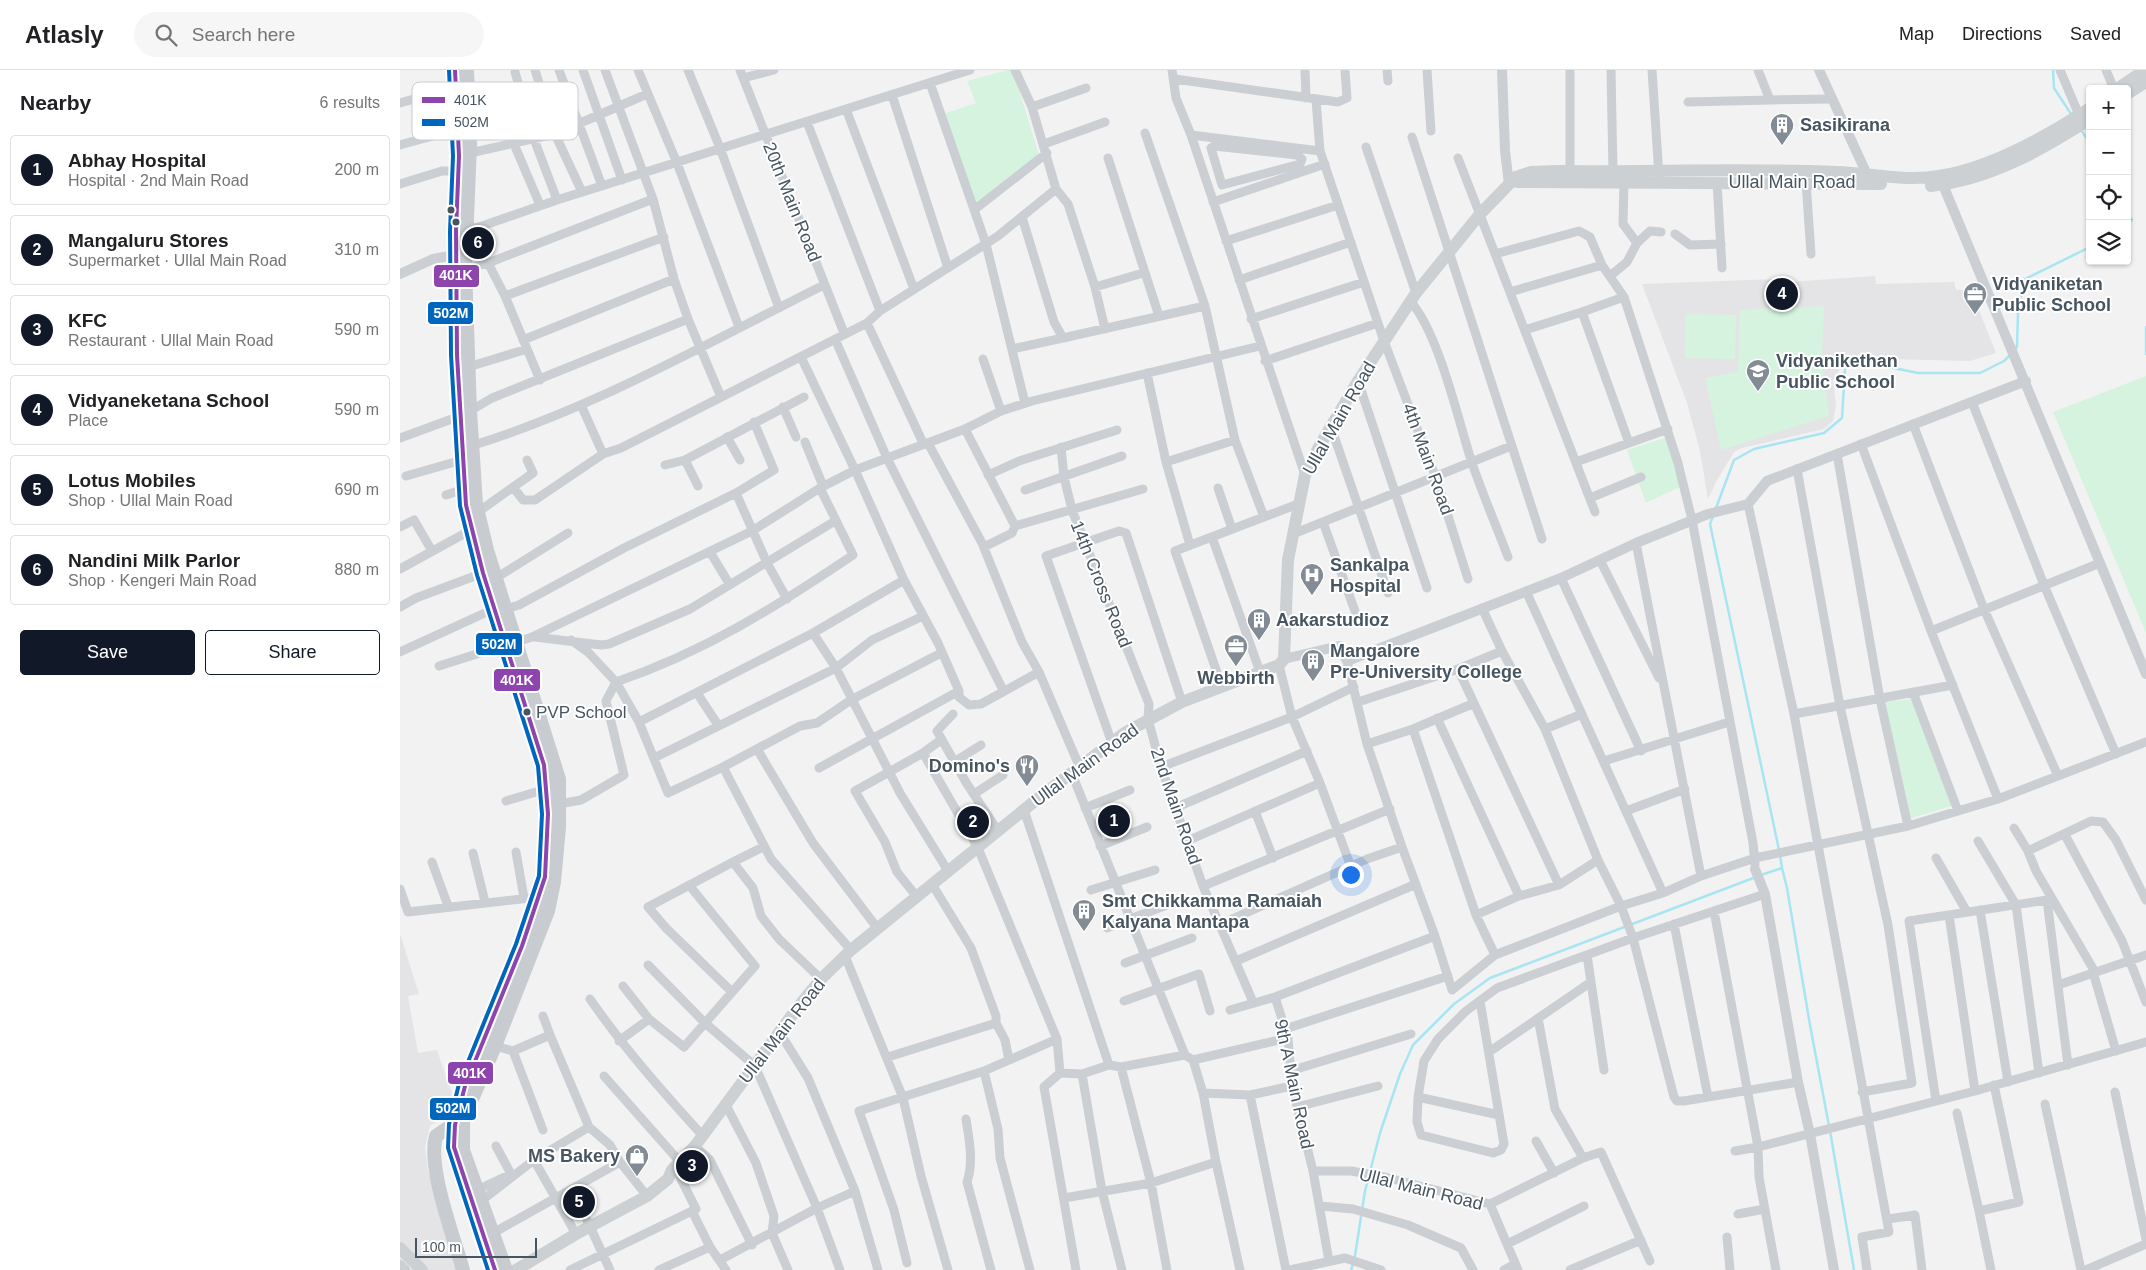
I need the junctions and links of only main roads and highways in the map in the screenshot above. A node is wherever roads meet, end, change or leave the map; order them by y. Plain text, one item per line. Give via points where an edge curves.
1 (2144, 77) edge
2 (2127, 85) edge
3 (2131, 90) edge
4 (2084, 119) edge
5 (458, 140) edge
6 (470, 140) edge
7 (1659, 176) junction
8 (1869, 178) junction
9 (1509, 184) junction
10 (461, 230) junction
11 (461, 253) junction
12 (465, 414) junction
13 (490, 576) junction
14 (511, 643) junction
15 (459, 1124) junction
16 (400, 1248) edge
17 (400, 1266) edge
18 (417, 1269) edge
19 (404, 1270) edge
20 (463, 1270) edge
21 (506, 1270) edge

1 - 2 main road
1 - 3 main road
4 - 8 main road, Ullal Main Road via 2062,132 1941,180
5 - 10 main road
6 - 10 main road
7 - 8 main road, Ullal Main Road via 1717,182
7 - 8 main road, Ullal Main Road via 1837,172
7 - 9 main road, Ullal Main Road via 1624,182 1532,181
7 - 9 main road, Ullal Main Road via 1613,172 1531,172 1516,177
9 - 21 main road, Ullal Main Road via 1480,214 1413,297 1358,381 1305,475 1288,560 1281,662 1148,719 1024,810 848,953 821,979 695,1146 645,1193
10 - 11 main road
11 - 12 main road
11 - 12 main road via 465,269 468,367
12 - 13 main road
12 - 13 main road via 464,489 471,530
13 - 14 main road
14 - 15 main road via 544,765 548,814 545,877 522,946 465,1086
14 - 15 main road via 559,778 554,882 548,911 495,1046
15 - 20 main road via 436,1136 434,1156
15 - 21 main road via 463,1150
15 - 21 main road via 454,1147
16 - 18 main road
17 - 19 main road

